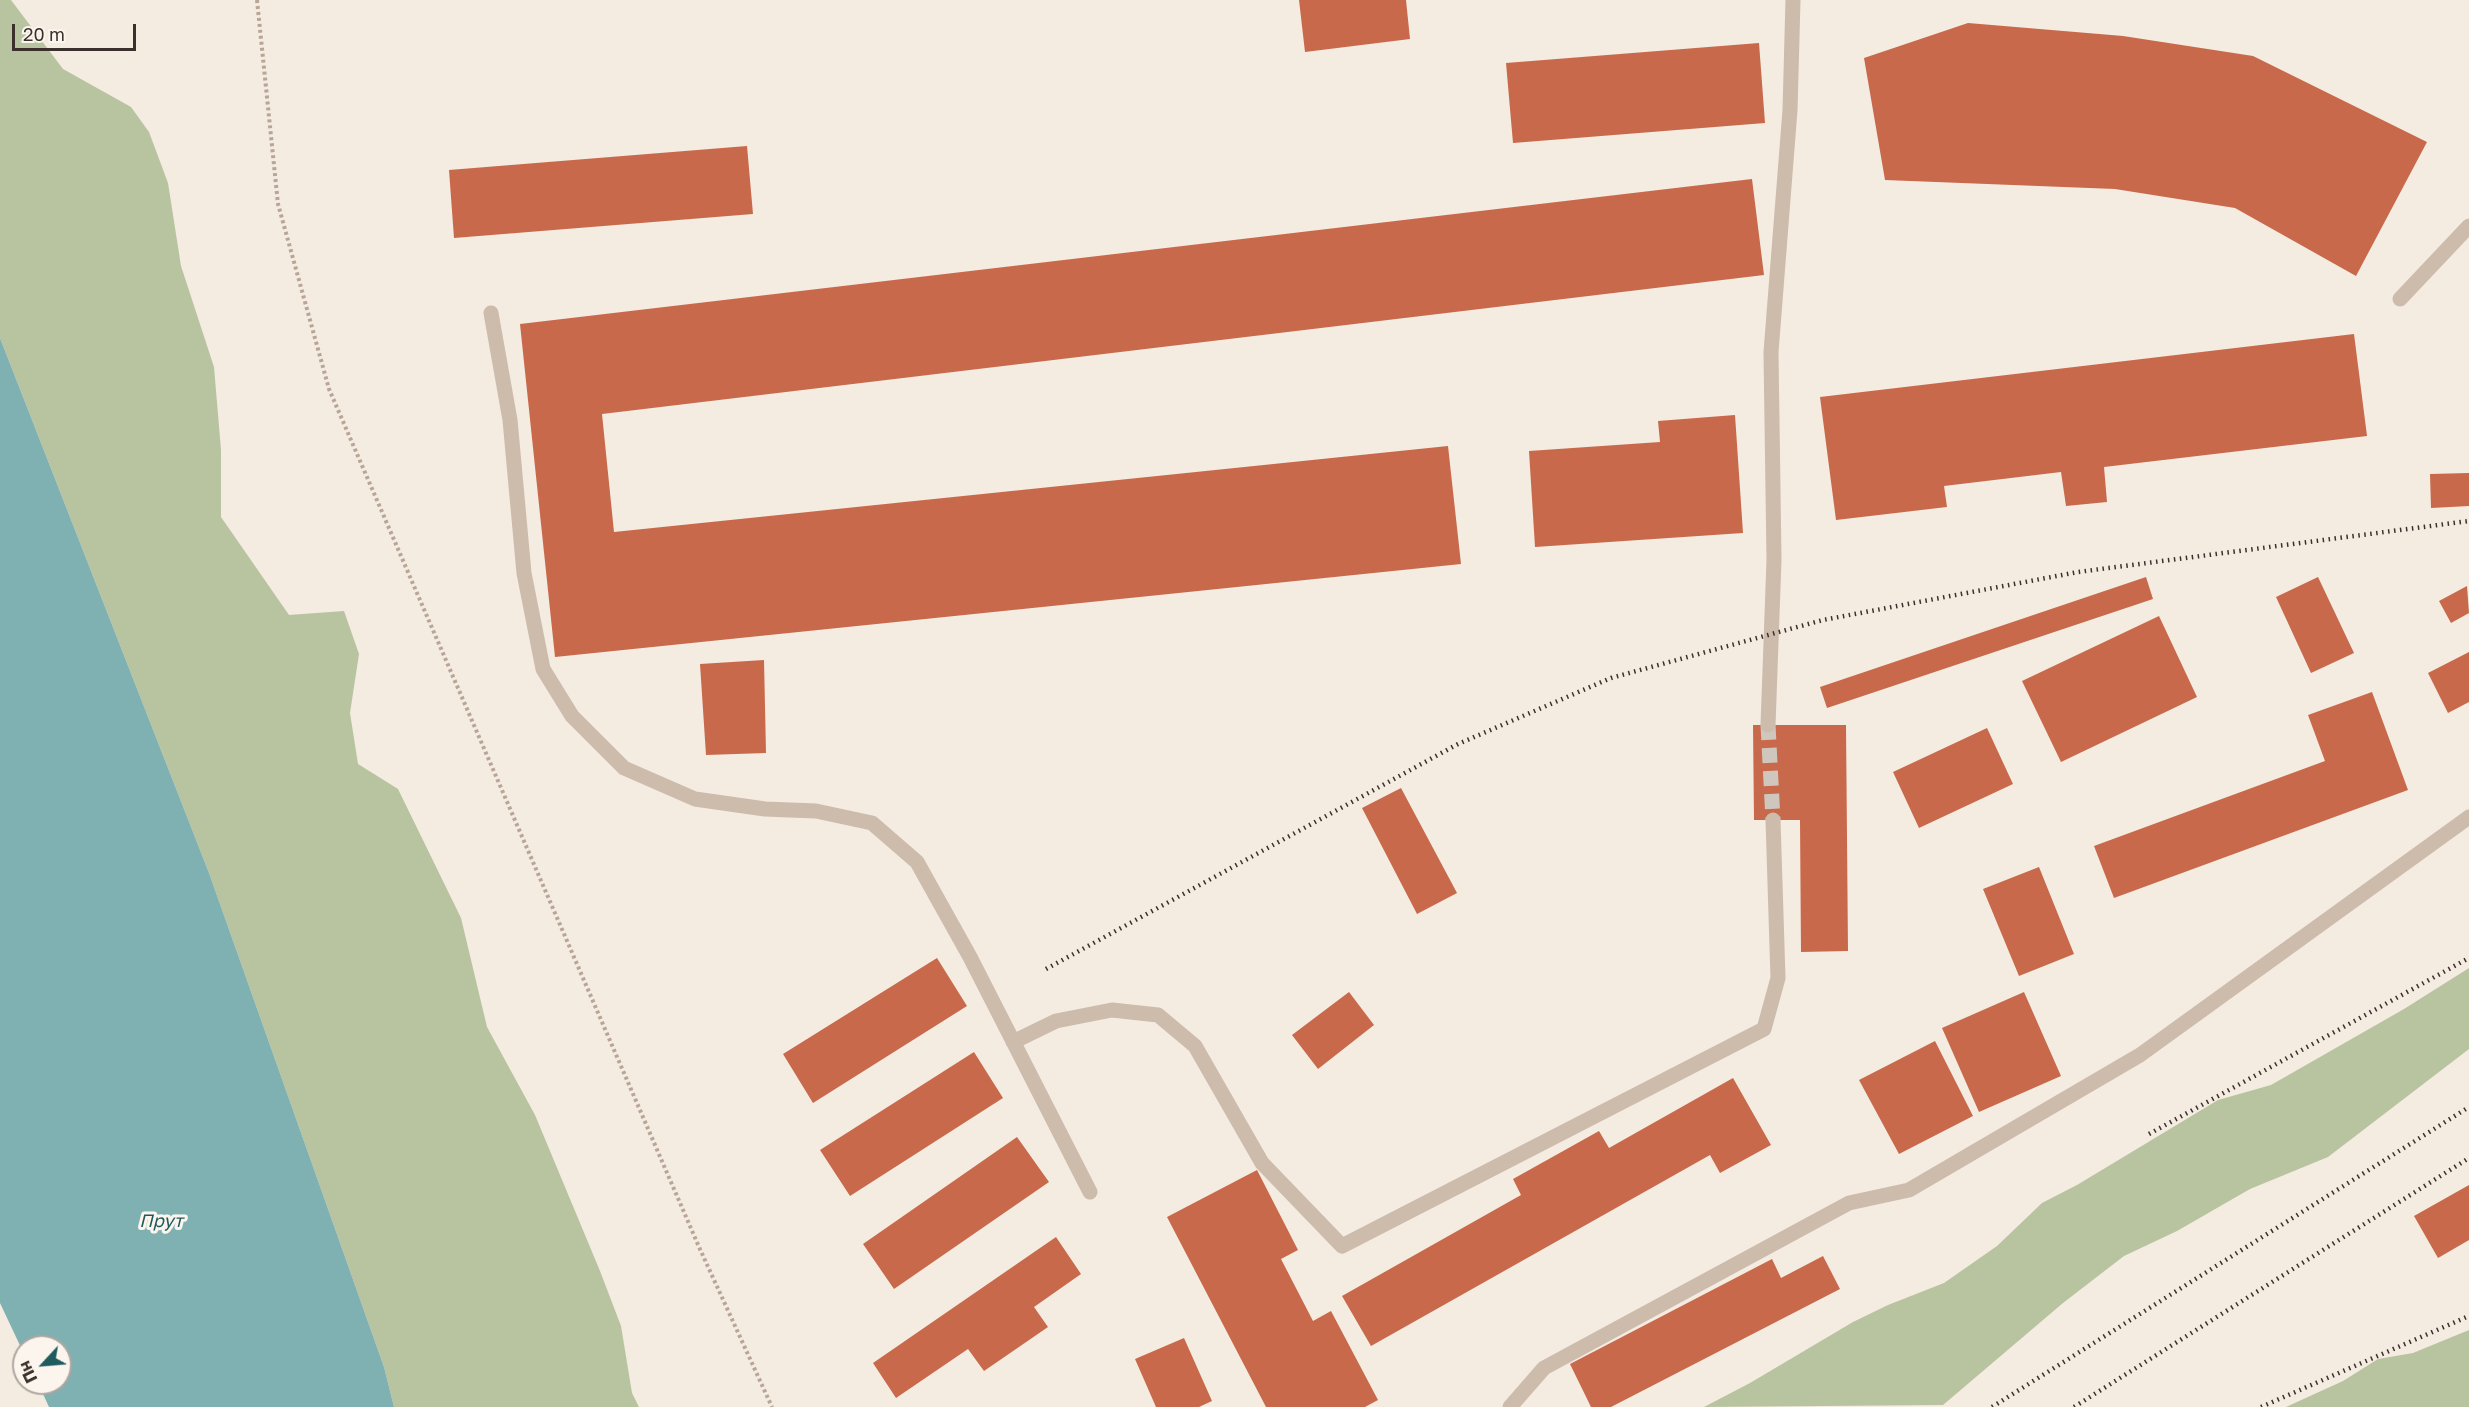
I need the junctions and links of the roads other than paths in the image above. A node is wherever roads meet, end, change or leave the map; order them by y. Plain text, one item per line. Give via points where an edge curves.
1 (1793, 0) edge
2 (2469, 226) edge
3 (2400, 299) dead end
4 (491, 313) dead end
5 (1768, 725) tunnel mouth
6 (2469, 816) edge
7 (1773, 820) tunnel mouth
8 (1013, 1042) junction
9 (1090, 1192) dead end
10 (1510, 1407) edge

1 - 5 lane via 1790,110 1770,352 1774,560
2 - 3 lane
4 - 8 lane via 510,420 524,573 543,669 572,716 624,768 695,799 816,812 872,823 917,862
6 - 10 lane via 2140,1055 1909,1190 1849,1203 1544,1368
7 - 8 lane via 1778,978 1764,1029 1341,1246 1262,1163 1195,1046 1158,1015 1112,1010 1056,1021
8 - 9 lane

